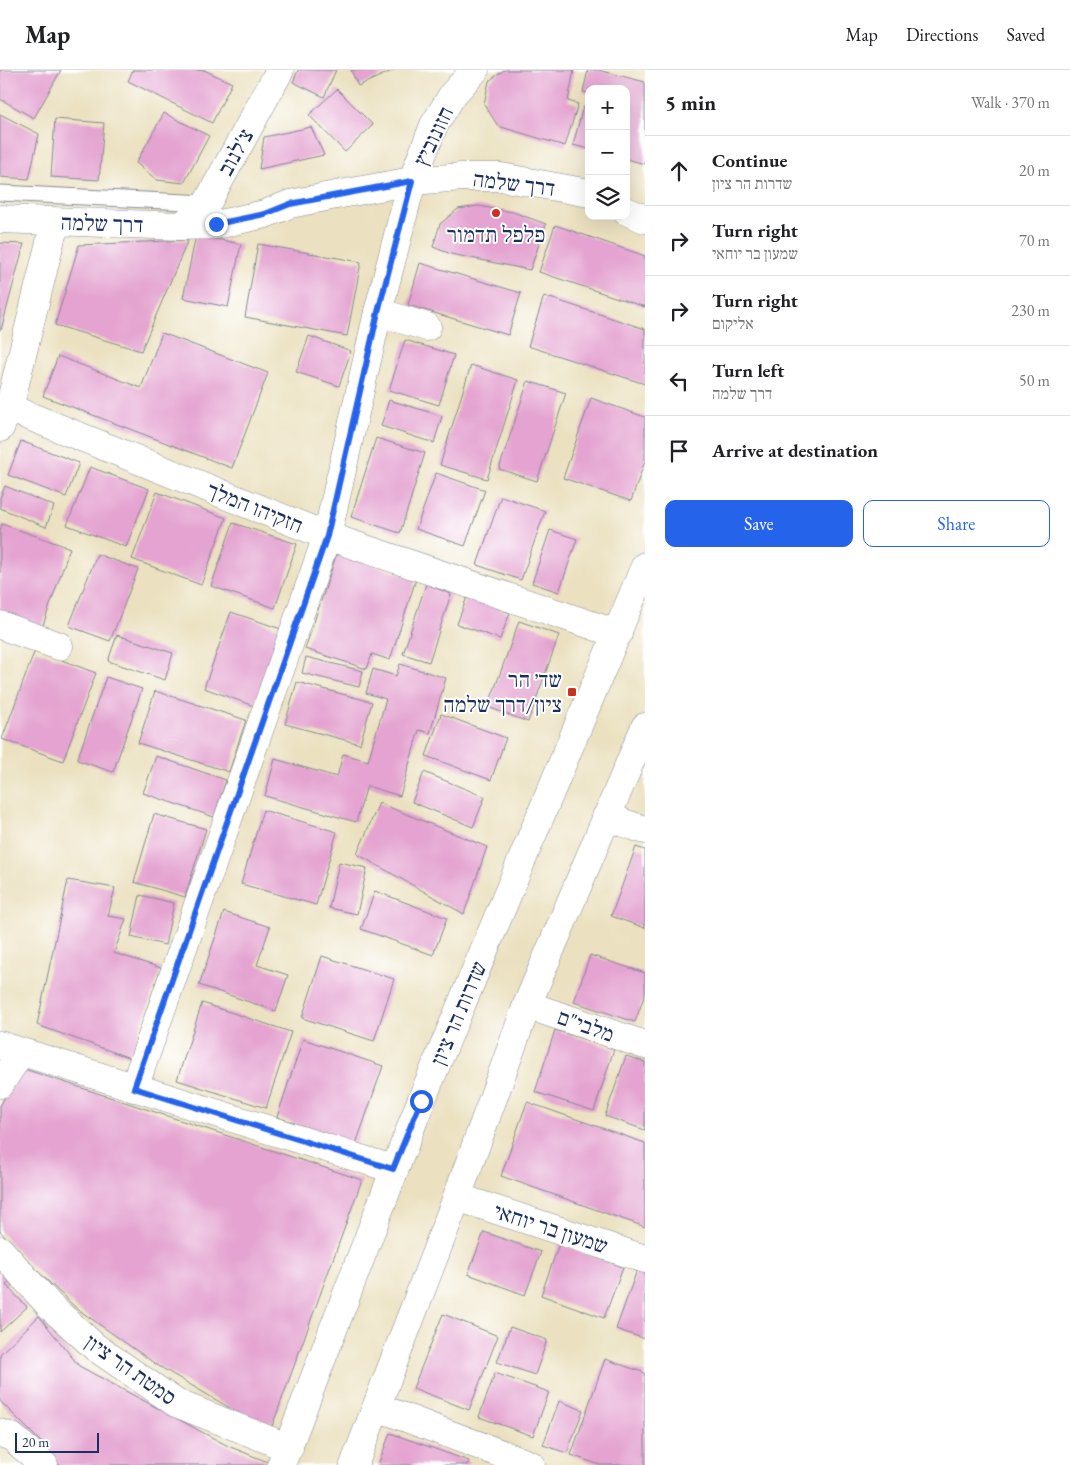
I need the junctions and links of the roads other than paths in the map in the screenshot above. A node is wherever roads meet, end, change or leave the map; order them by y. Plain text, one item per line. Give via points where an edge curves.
1 (280, 70) edge
2 (475, 70) edge
3 (412, 181) junction
4 (585, 192) edge
5 (0, 193) edge
6 (630, 197) edge
7 (645, 198) edge
8 (207, 203) junction
9 (290, 204) junction
10 (630, 212) edge
11 (0, 219) edge
12 (645, 219) edge
13 (61, 222) junction
14 (181, 226) junction
15 (378, 312) junction
16 (427, 327) dead end
17 (4, 418) edge
18 (327, 536) junction
19 (645, 566) edge
20 (0, 625) edge
21 (618, 634) junction
22 (59, 646) dead end
23 (645, 727) edge
24 (606, 816) junction
25 (645, 830) edge
26 (528, 1005) junction
27 (645, 1045) edge
28 (10, 1049) edge
29 (0, 1084) edge
30 (134, 1088) junction
31 (393, 1169) junction
32 (457, 1197) junction
33 (0, 1250) edge
34 (645, 1259) edge
35 (377, 1407) junction
36 (0, 1433) edge
37 (285, 1456) edge
38 (44, 1465) edge
39 (354, 1465) edge
40 (531, 1465) edge

1 - 8 street, צ'לנוב
2 - 3 street, חזונוביץ via 453,94 434,125
3 - 4 street, דרך שלמה via 501,177
3 - 9 street, דרך שלמה
3 - 15 street, חזונוביץ
5 - 8 lane, דרך שלמה
6 - 7 street
8 - 9 street, דרך שלמה
8 - 14 street, צ'לנוב
9 - 14 street, דרך שלמה via 230,222
10 - 12 street
11 - 13 street, דרך שלמה
13 - 14 street, דרך שלמה
13 - 17 street via 52,234
15 - 16 street
15 - 18 street, חזונוביץ
17 - 18 street, חזקיהו המלך
18 - 21 street, חזקיהו המלך
18 - 30 street, חזונוביץ
19 - 21 street, שדרות הר ציון
20 - 22 street
21 - 31 street, שדרות הר ציון
23 - 24 street
24 - 25 street
24 - 26 street
26 - 27 street, מלבי"ם
26 - 32 street
28 - 29 street
28 - 30 street
30 - 31 street
31 - 37 street, שדרות הר ציון
32 - 34 street, שמעון בר יוחאי
32 - 35 street
33 - 37 street, סמטת הר ציון via 50,1306 95,1348 176,1402
35 - 39 street
35 - 40 street
36 - 38 street via 12,1438

